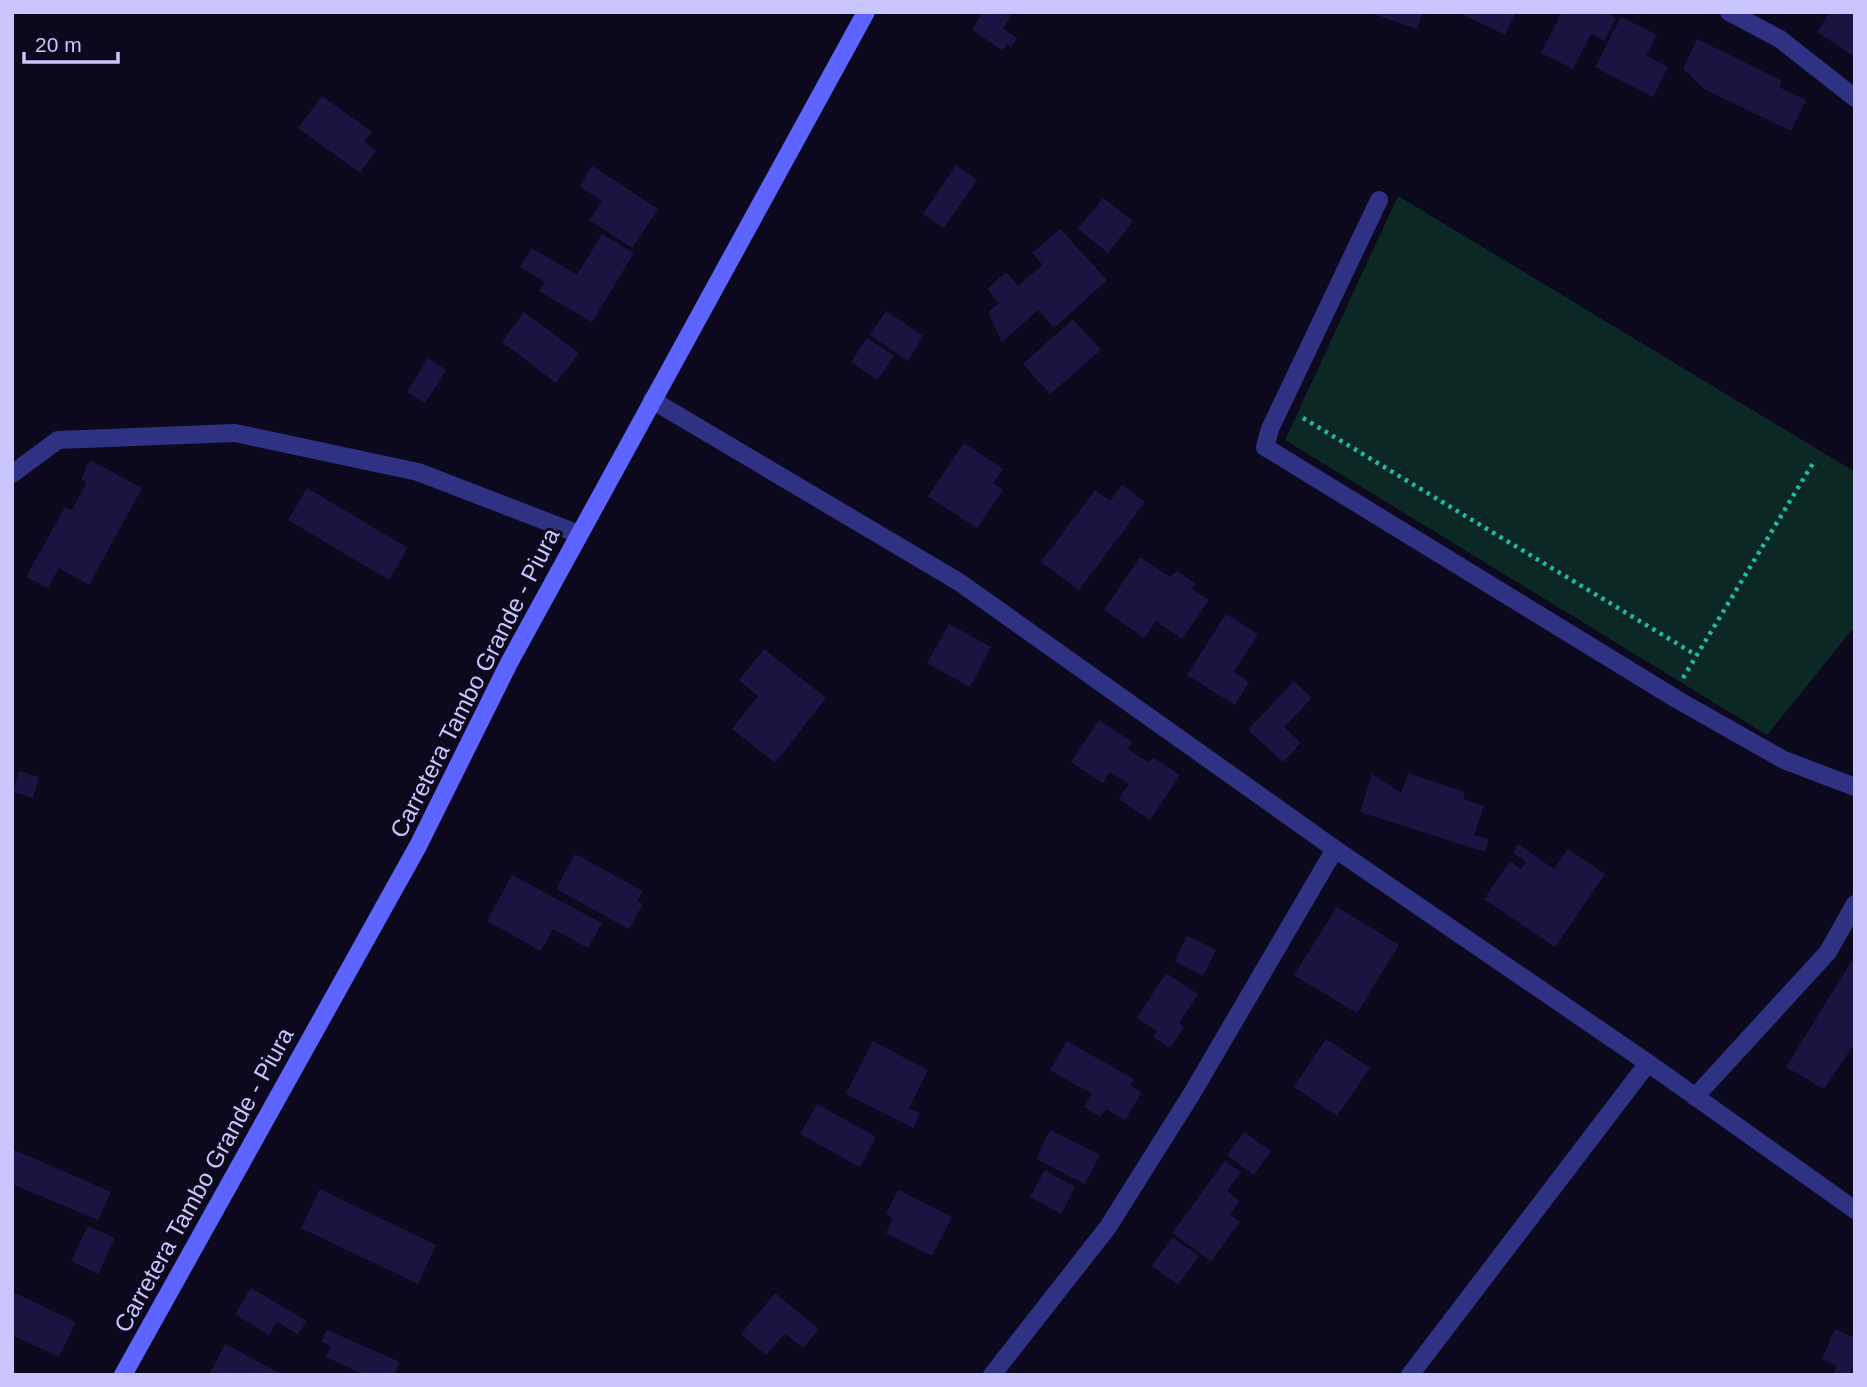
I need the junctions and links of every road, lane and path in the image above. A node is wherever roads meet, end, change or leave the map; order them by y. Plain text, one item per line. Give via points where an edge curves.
1 (866, 12) edge
2 (1729, 12) edge
3 (1855, 97) edge
4 (1379, 200) dead end
5 (652, 400) junction
6 (1303, 418) dead end
7 (1813, 463) dead end
8 (12, 474) edge
9 (579, 534) junction
10 (1696, 655) junction
11 (1672, 696) junction
12 (1855, 787) edge
13 (1335, 849) junction
14 (1855, 904) edge
15 (1648, 1063) junction
16 (1695, 1097) junction
17 (1855, 1210) edge
18 (123, 1375) edge
19 (992, 1375) edge
20 (1410, 1375) edge

1 - 5 main road, Carretera Tambo Grande - Piura
2 - 3 street via 1780,39
4 - 11 street via 1265,447
5 - 9 main road, Carretera Tambo Grande - Piura
5 - 13 street via 959,582
6 - 10 path
7 - 10 path
8 - 9 street via 58,440 235,433 418,472
9 - 18 main road, Carretera Tambo Grande - Piura via 418,846
10 - 11 path
11 - 12 street via 1784,760
13 - 15 street
13 - 19 street via 1108,1227
14 - 16 street via 1828,952
15 - 16 street
15 - 20 street
16 - 17 street

